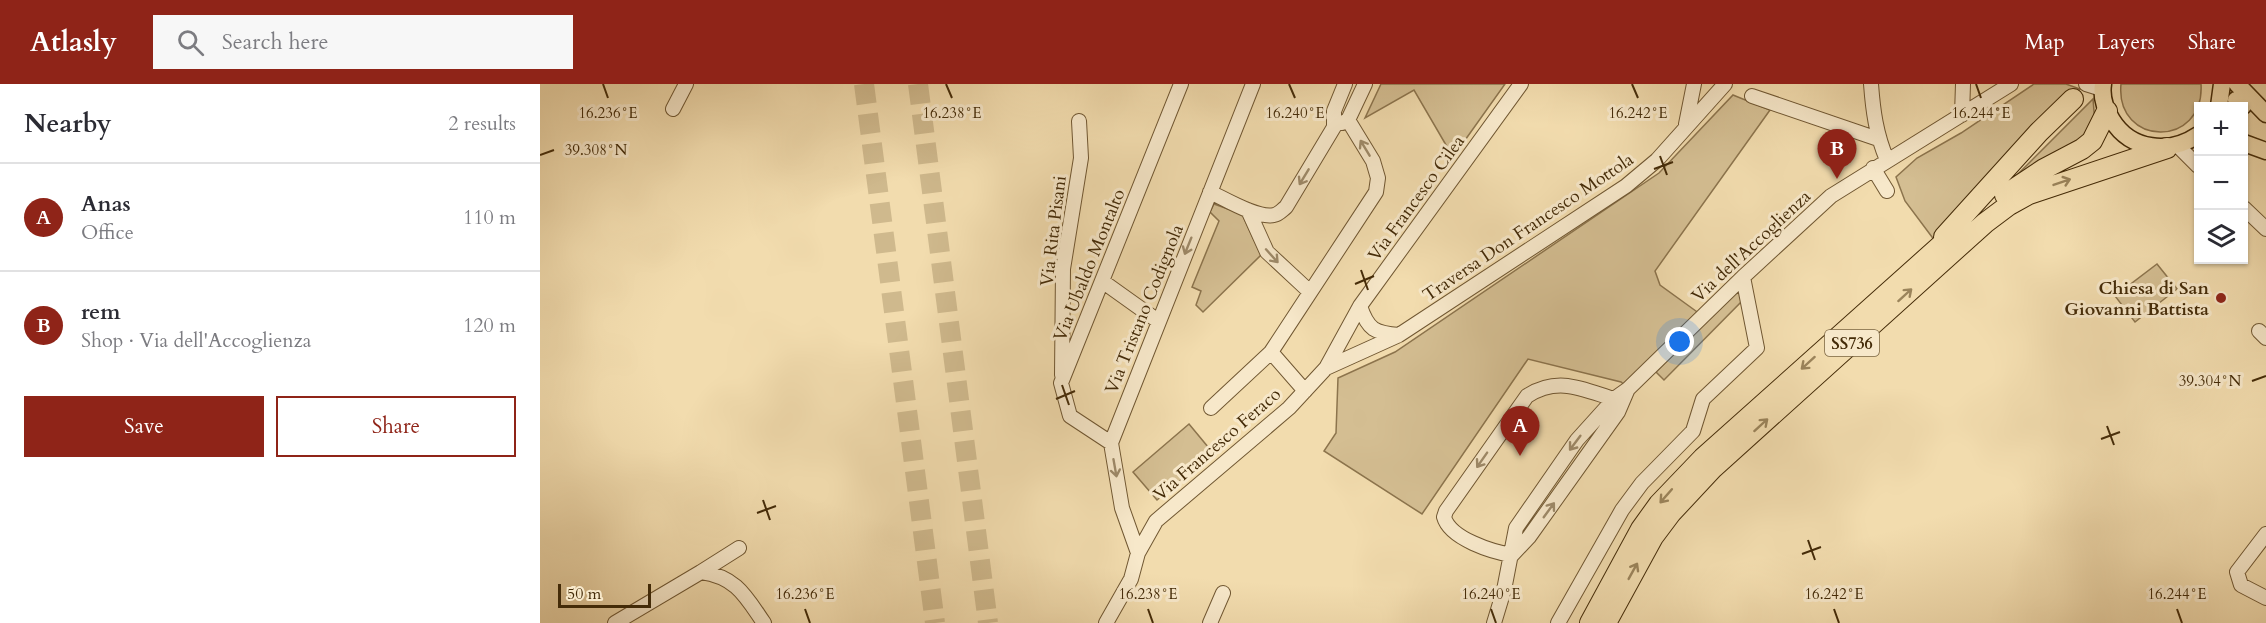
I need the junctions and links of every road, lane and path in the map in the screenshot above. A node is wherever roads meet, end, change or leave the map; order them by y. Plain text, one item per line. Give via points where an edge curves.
1 (686, 84) edge
2 (1180, 84) edge
3 (1253, 84) edge
4 (1345, 84) edge
5 (1365, 84) edge
6 (1521, 84) edge
7 (1694, 84) edge
8 (1725, 84) edge
9 (1871, 84) edge
10 (1964, 84) edge
11 (2018, 84) edge
12 (2222, 84) edge
13 (2007, 86) edge
14 (2102, 87) edge
15 (2079, 91) edge
16 (1752, 96) dead end
17 (2240, 99) edge
18 (2220, 102) edge
19 (673, 109) dead end
20 (2107, 111) junction
21 (2266, 114) edge
22 (1962, 115) junction
23 (1348, 120) junction
24 (1078, 121) dead end
25 (1686, 126) junction
26 (2266, 126) edge
27 (1334, 127) junction
28 (1878, 139) junction
29 (2186, 142) edge
30 (2248, 144) edge
31 (2266, 151) edge
32 (2194, 157) edge
33 (1887, 160) junction
34 (1873, 168) junction
35 (1887, 191) dead end
36 (1210, 192) junction
37 (1248, 210) junction
38 (2246, 210) edge
39 (2266, 230) edge
40 (1925, 257) junction
41 (1743, 277) junction
42 (1102, 280) junction
43 (1310, 292) junction
44 (1360, 306) junction
45 (1158, 321) junction
46 (1400, 335) junction
47 (1271, 352) junction
48 (1326, 368) junction
49 (1061, 383) junction
50 (1628, 389) junction
51 (1305, 390) junction
52 (1614, 399) junction
53 (1211, 408) dead end
54 (1111, 443) junction
55 (2266, 534) edge
56 (739, 549) dead end
57 (1138, 553) junction
58 (1512, 555) junction
59 (701, 572) junction
60 (1222, 593) dead end
61 (2266, 598) edge
62 (615, 623) edge
63 (764, 623) edge
64 (1106, 623) edge
65 (1210, 623) edge
66 (1494, 623) edge
67 (1558, 623) edge
68 (1590, 623) edge
69 (1606, 623) edge

1 - 19 street
2 - 42 street, Via Ubaldo Montalto
3 - 36 street, Via Tristano Codignola
4 - 27 street via 1334,111
5 - 23 street
6 - 44 street, Via Francesco Cilea
7 - 25 street
8 - 25 street, Traversa Don Francesco Mottola
9 - 28 street
10 - 22 street
11 - 13 street, Via dell'Accoglienza
12 - 18 main road
13 - 22 street, Via dell'Accoglienza
14 - 15 street
14 - 20 main road
15 - 40 highway
16 - 28 street
17 - 21 main road
17 - 26 main road
20 - 29 main road via 2131,139 2148,146
20 - 40 highway, SS736 via 2092,141 1979,213
22 - 33 street, Via dell'Accoglienza
23 - 27 street
43 -> 23 street via 1376,192 1378,178 1373,161
24 - 49 street, Via Rita Pisani via 1081,158 1063,269
25 - 46 street, Traversa Don Francesco Mottola via 1657,160 1626,186
27 -> 37 street via 1286,207 1271,216
28 - 33 street
29 - 32 street
69 -> 29 highway, SS736 via 1653,537 1689,492 1985,223 2029,194
30 - 31 main road
33 - 34 street, Via dell'Accoglienza
34 - 35 street
34 - 41 street, Via dell'Accoglienza via 1831,196
36 - 37 street
36 -> 45 street, Via Tristano Codignola
37 -> 43 street via 1267,252
38 - 39 street
40 -> 68 highway, SS736 via 1678,482 1641,529
41 - 50 street, Via dell'Accoglienza
41 - 67 street via 1757,348 1696,400 1694,431 1642,483 1622,510
42 - 45 street
42 - 49 street, Via Ubaldo Montalto
43 - 47 street
44 - 46 street via 1370,327 1380,333
44 - 48 street, Via Francesco Cilea
45 - 54 street, Via Tristano Codignola
46 - 48 street, Traversa Don Francesco Mottola
47 - 51 street
47 - 53 street
48 - 51 street, Via Francesco Feraco
49 - 54 street via 1070,416
50 - 52 street
58 -> 50 street via 1612,421
51 - 57 street, Via Francesco Feraco via 1156,521
52 -> 58 street via 1577,440 1516,528
52 -> 58 street via 1567,385 1541,387 1527,396 1446,511 1447,524 1472,543 1491,552
54 -> 57 street via 1122,508
55 - 61 street via 2237,572 2241,585
56 - 59 street
57 - 64 street, Via Francesco Feraco via 1131,579
58 - 66 street
59 - 62 street
59 - 63 street via 747,595
60 - 65 street

